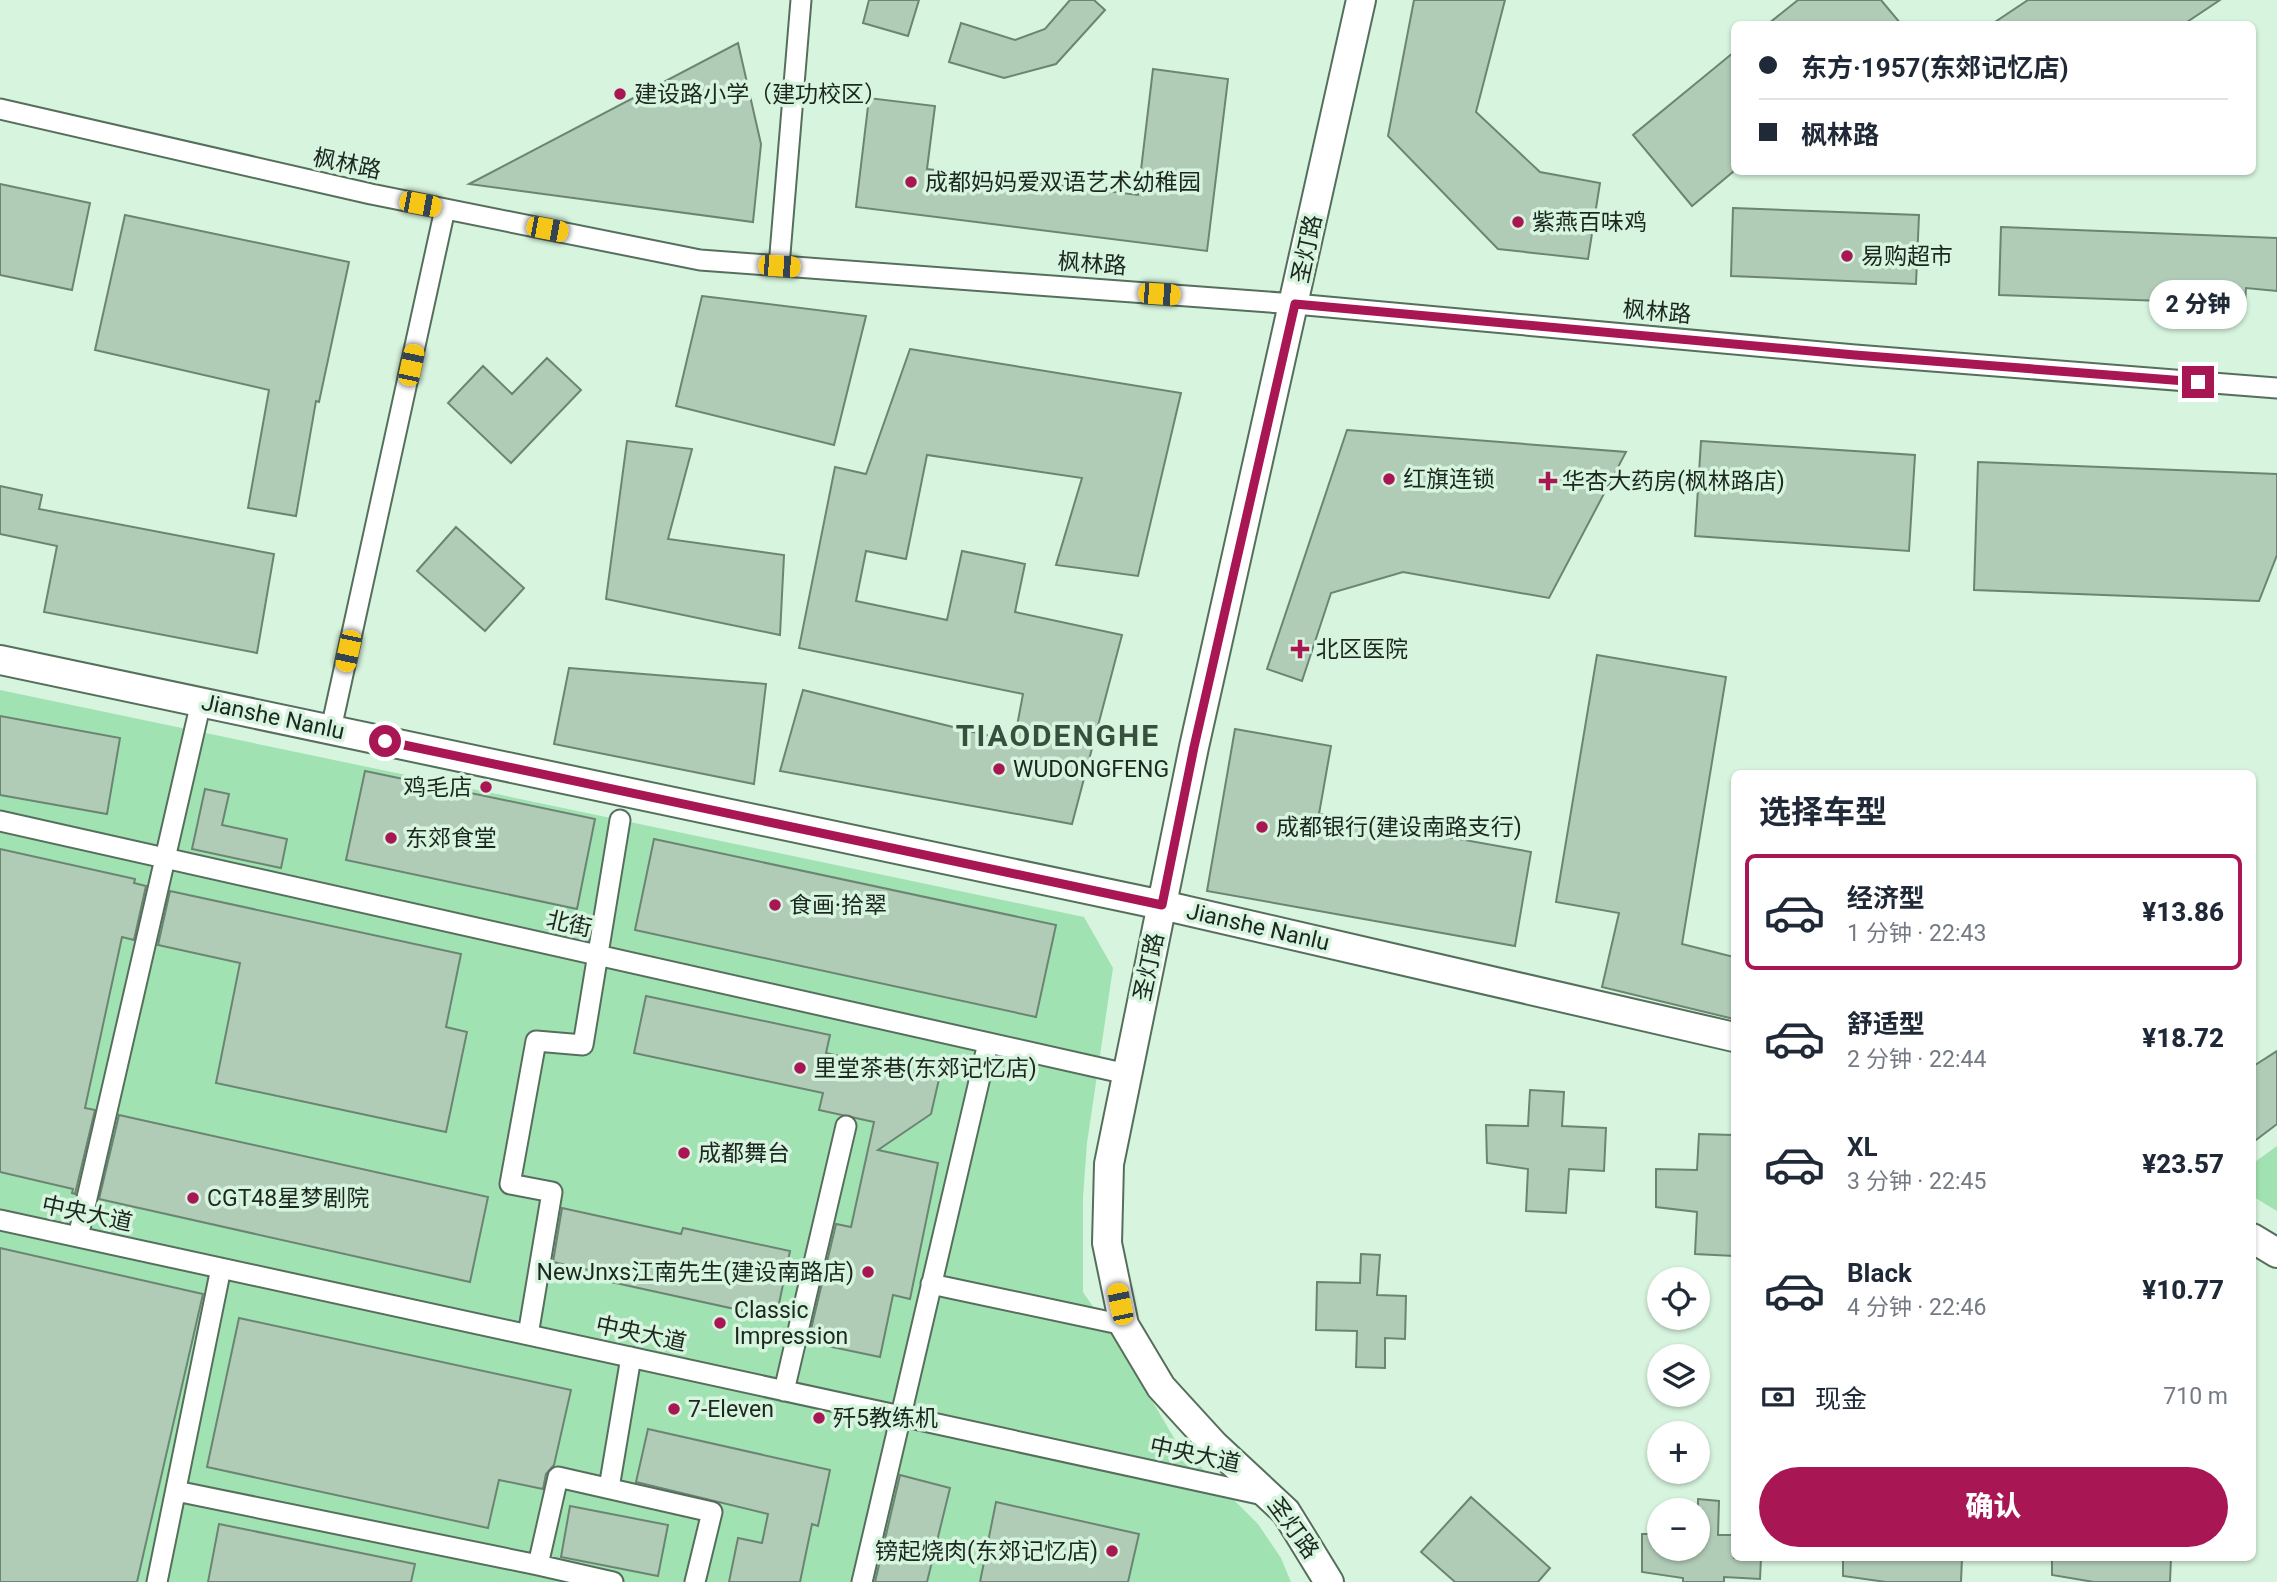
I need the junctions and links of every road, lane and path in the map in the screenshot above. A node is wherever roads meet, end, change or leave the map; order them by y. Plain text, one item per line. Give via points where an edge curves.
1 (801, 0) edge
2 (1361, 0) edge
3 (0, 109) edge
4 (445, 209) junction
5 (779, 266) junction
6 (1295, 304) junction
7 (2277, 388) edge
8 (0, 660) edge
9 (201, 702) junction
10 (331, 729) junction
11 (621, 820) dead end
12 (0, 821) edge
13 (163, 858) junction
14 (1162, 905) junction
15 (597, 956) junction
16 (1731, 1036) edge
17 (988, 1042) junction
18 (1127, 1074) junction
19 (846, 1126) dead end
20 (0, 1220) edge
21 (78, 1237) junction
22 (2256, 1241) edge
23 (2277, 1254) edge
24 (221, 1268) junction
25 (932, 1284) junction
26 (1124, 1325) junction
27 (528, 1335) junction
28 (631, 1357) junction
29 (784, 1391) junction
30 (901, 1416) junction
31 (609, 1488) junction
32 (176, 1491) junction
33 (1272, 1497) junction
34 (538, 1565) junction
35 (582, 1578) edge
36 (157, 1582) edge
37 (613, 1582) edge
38 (695, 1582) edge
39 (862, 1582) edge
40 (1329, 1582) edge

1 - 5 street
2 - 6 street, 圣灯路
3 - 4 street, 枫林路
4 - 5 street, 枫林路 via 700,260
4 - 10 street
5 - 6 street, 枫林路
6 - 7 street, 枫林路
6 - 14 street, 圣灯路
8 - 9 street, Jianshe Nanlu
9 - 10 street, Jianshe Nanlu
9 - 13 street
10 - 14 street, Jianshe Nanlu
11 - 15 street
12 - 13 street, 北街
13 - 15 street, 北街
13 - 21 street
14 - 16 street, Jianshe Nanlu
14 - 18 street, 圣灯路
15 - 17 street, 北街
15 - 27 street via 583,1045 536,1041 512,1171 510,1184 552,1192
17 - 18 street, 北街
17 - 25 street
18 - 26 street, 圣灯路 via 1109,1164 1107,1243
19 - 29 street
20 - 21 street, 中央大道
21 - 24 street, 中央大道
22 - 23 street
24 - 27 street, 中央大道
24 - 32 street
25 - 26 street
25 - 30 street
26 - 33 street, 圣灯路 via 1161,1387 1214,1446
27 - 28 street, 中央大道
28 - 29 street, 中央大道
28 - 31 street
29 - 30 street, 中央大道
30 - 33 street, 中央大道
30 - 39 street
31 - 34 street via 558,1477
31 - 38 street via 712,1512
32 - 34 street
32 - 36 street
33 - 40 street, 圣灯路
34 - 35 street
35 - 37 street

